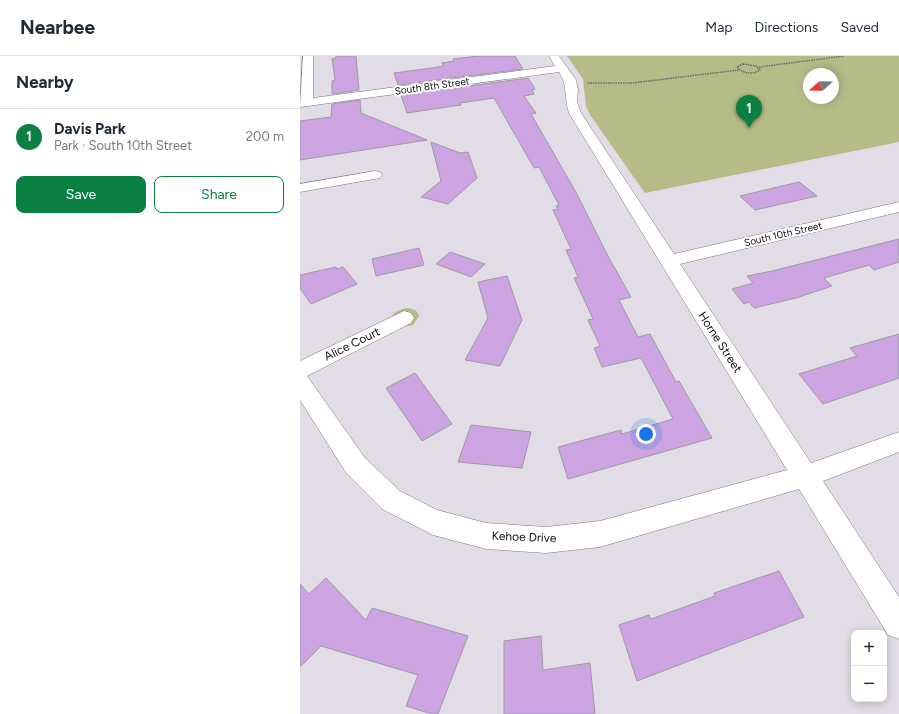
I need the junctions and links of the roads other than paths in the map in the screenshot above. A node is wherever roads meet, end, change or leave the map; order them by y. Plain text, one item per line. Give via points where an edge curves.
1 (308, 56) edge
2 (563, 70) edge
3 (304, 103) edge
4 (375, 175) dead end
5 (300, 188) edge
6 (899, 207) edge
7 (668, 261) junction
8 (404, 318) dead end
9 (300, 370) edge
10 (300, 382) edge
11 (899, 442) edge
12 (806, 476) junction
13 (899, 624) edge

1 - 3 street
2 - 3 street, South 8th Street
2 - 7 street, Horne Street via 575,113
4 - 5 street
6 - 7 street, South 10th Street
7 - 12 street, Horne Street
8 - 9 street, Alice Court
10 - 12 street, Kehoe Drive via 356,466 392,500 433,522 486,536 546,540 600,534
11 - 12 street, Kehoe Drive
12 - 13 street, Horne Street

